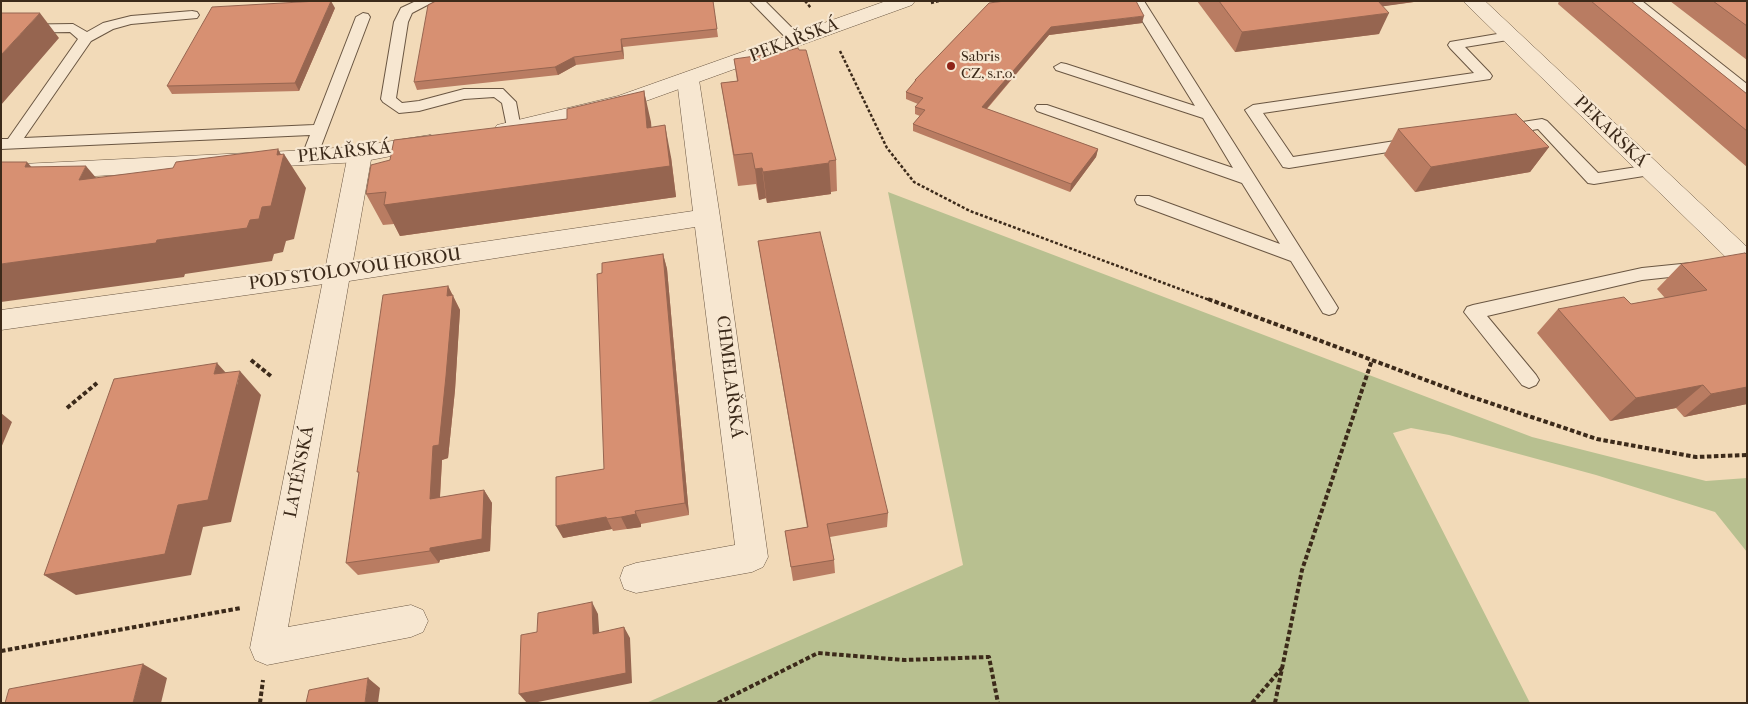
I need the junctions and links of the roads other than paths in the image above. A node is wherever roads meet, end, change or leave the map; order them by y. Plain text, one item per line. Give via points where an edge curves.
1 (428, 1) edge
2 (757, 1) edge
3 (905, 1) edge
4 (1136, 1) edge
5 (1473, 1) edge
6 (1633, 1) edge
7 (192, 15) dead end
8 (363, 17) dead end
9 (1, 29) edge
10 (1509, 36) junction
11 (86, 38) junction
12 (797, 41) junction
13 (1061, 67) dead end
14 (688, 80) junction
15 (1747, 92) edge
16 (1042, 108) dead end
17 (1208, 115) junction
18 (513, 129) junction
19 (319, 130) junction
20 (1484, 133) edge
21 (484, 134) edge
22 (446, 140) edge
23 (1425, 142) edge
24 (6, 144) edge
25 (360, 154) junction
26 (309, 158) junction
27 (1650, 170) junction
28 (1, 173) edge
29 (1248, 179) junction
30 (1143, 200) dead end
31 (708, 217) junction
32 (1297, 257) junction
33 (1735, 264) edge
34 (338, 273) junction
35 (1329, 308) dead end
36 (1, 320) edge
37 (1529, 380) dead end
38 (636, 578) dead end
39 (411, 621) dead end

1 - 18 lane via 406,11 401,22 388,99 399,108 464,94 498,92 509,102
2 - 12 lane
3 - 12 street, PEKAŘSKÁ
4 - 17 lane
5 - 10 street, PEKAŘSKÁ
6 - 15 lane
7 - 11 lane via 131,20 108,26
8 - 19 lane
9 - 11 lane via 73,28
10 - 23 lane via 1455,45 1484,76 1253,110 1288,163
10 - 27 street, PEKAŘSKÁ
11 - 24 lane
12 - 14 street, PEKAŘSKÁ
13 - 17 lane
14 - 18 street, PEKAŘSKÁ via 624,101
14 - 31 street, CHMELAŘSKÁ
16 - 29 lane
17 - 29 lane
18 - 21 street, PEKAŘSKÁ
19 - 24 lane, PEKAŘSKÁ
19 - 26 lane
20 - 27 lane via 1542,124 1594,180
22 - 25 street, PEKAŘSKÁ
25 - 26 street, PEKAŘSKÁ
25 - 34 street, LATÉNSKÁ
26 - 28 street, PEKAŘSKÁ
27 - 33 street, PEKAŘSKÁ
29 - 32 lane
30 - 32 lane
31 - 34 street, POD STOLOVOU HOROU
31 - 38 street, CHMELAŘSKÁ via 752,557
32 - 35 lane
33 - 37 lane via 1642,274 1473,312
34 - 36 street, POD STOLOVOU HOROU
34 - 39 street, LATÉNSKÁ via 268,648

